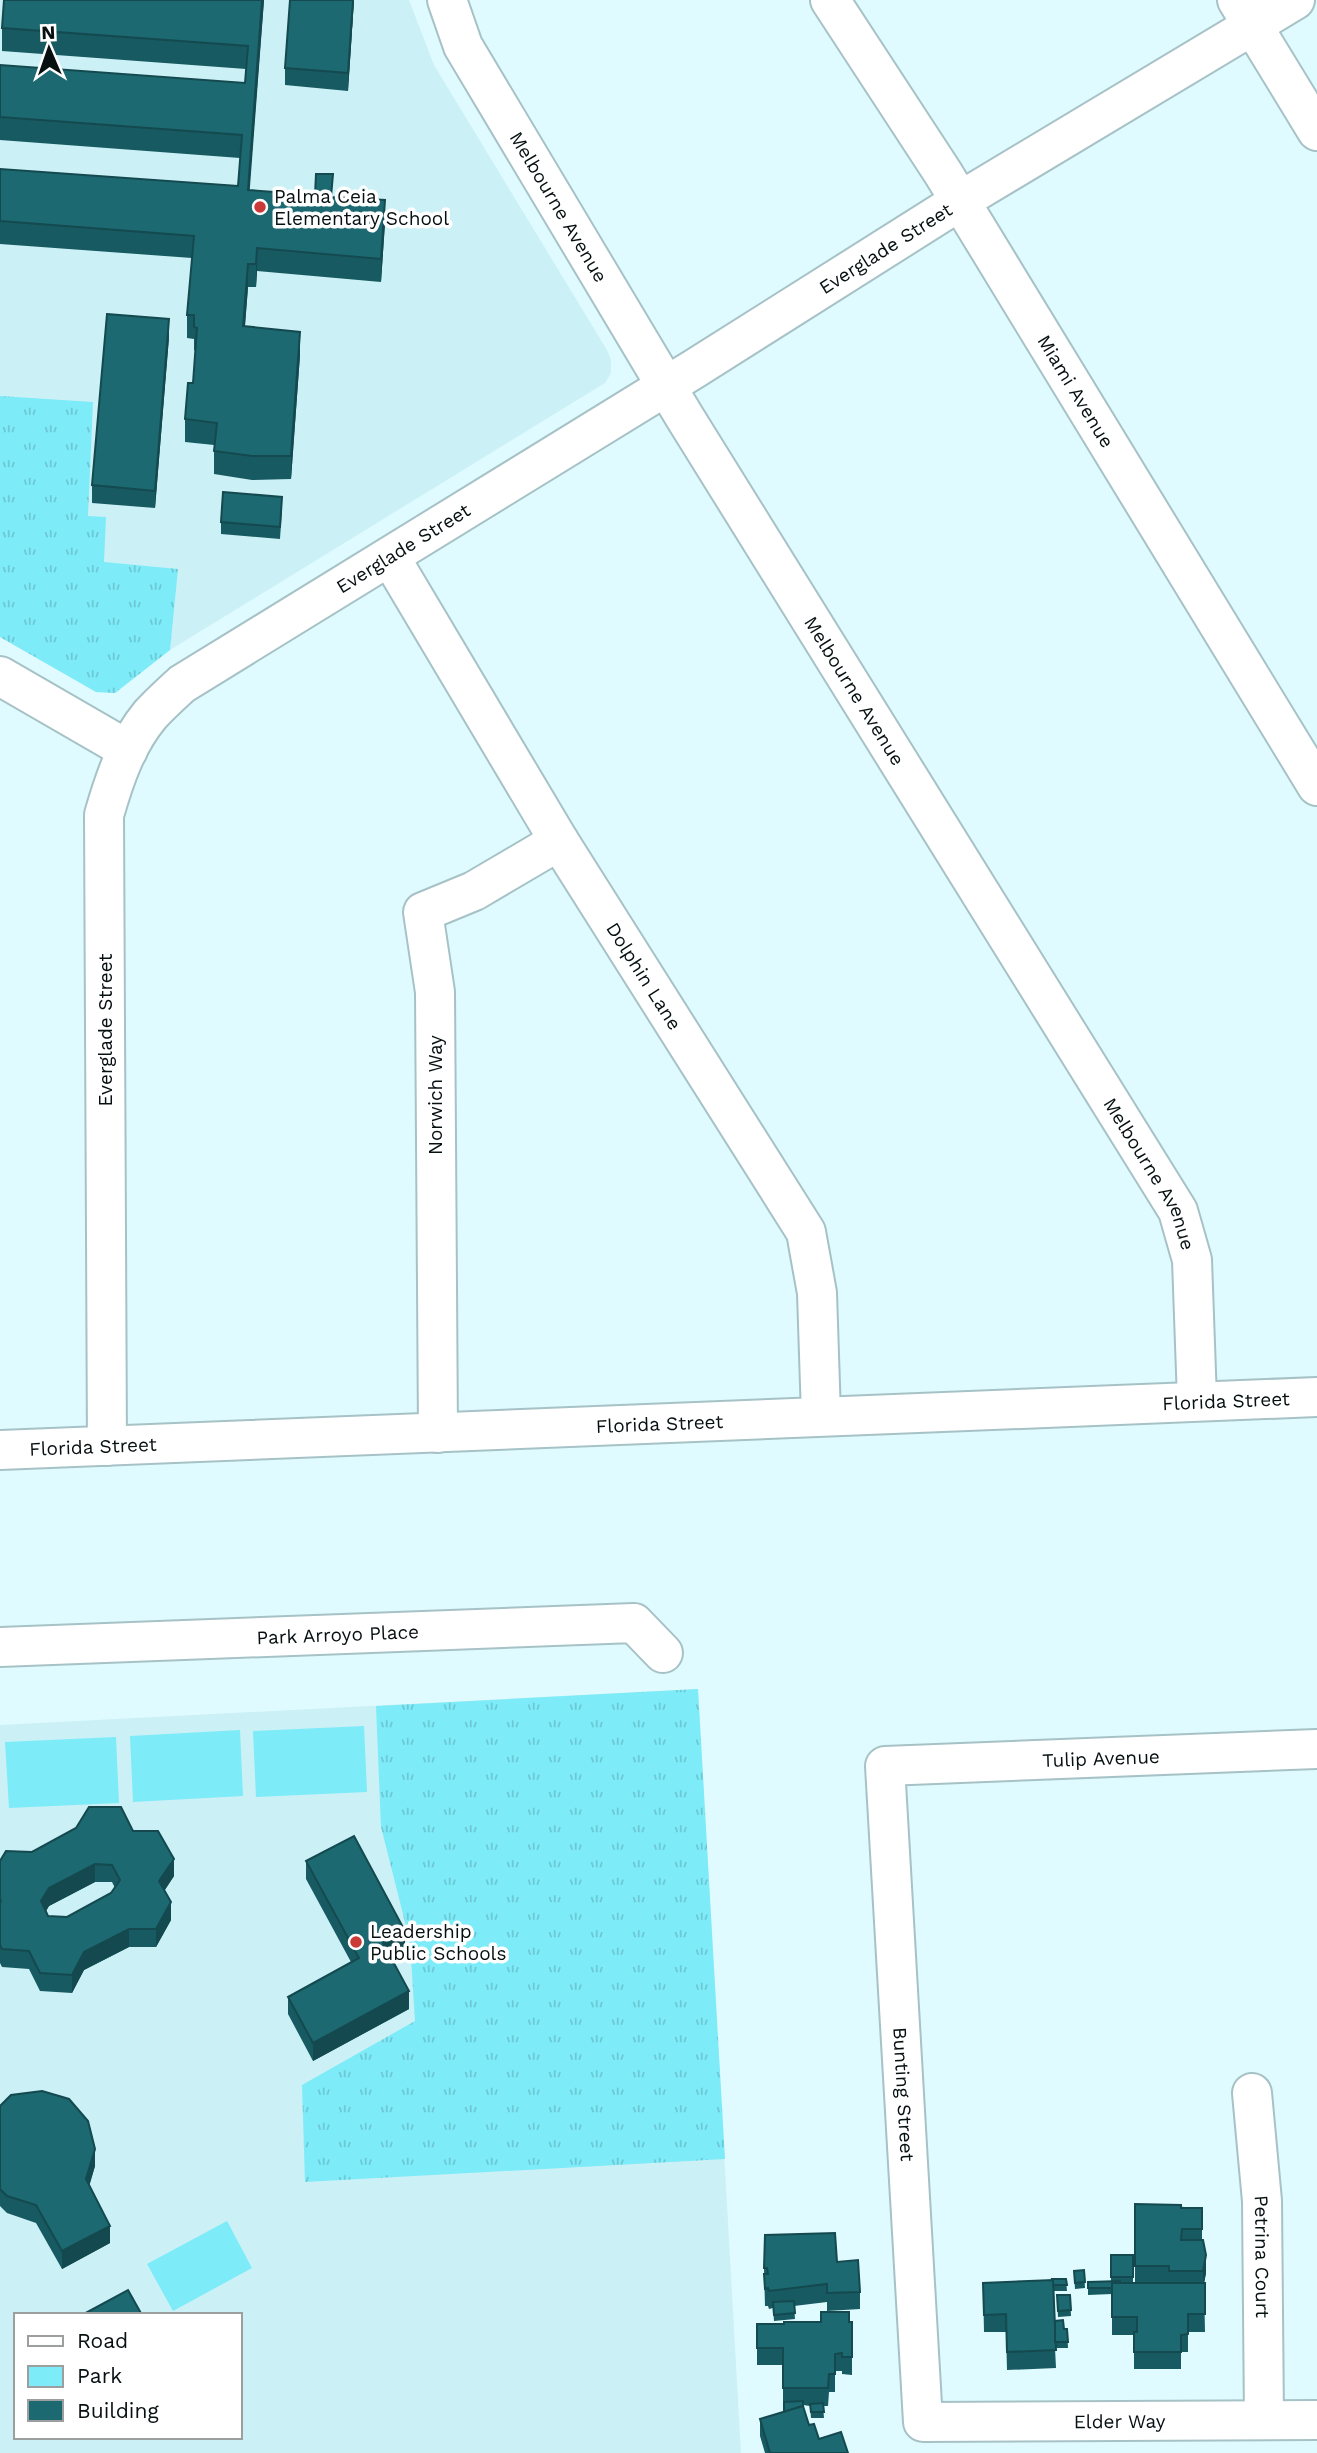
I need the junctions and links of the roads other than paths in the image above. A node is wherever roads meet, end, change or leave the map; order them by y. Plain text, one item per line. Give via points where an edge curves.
1 (447, 0) edge
2 (830, 0) edge
3 (1295, 0) edge
4 (1245, 13) edge
5 (1317, 131) edge
6 (960, 201) junction
7 (666, 386) junction
8 (390, 557) junction
9 (0, 676) edge
10 (128, 750) junction
11 (1317, 786) edge
12 (559, 841) junction
13 (1317, 1397) edge
14 (1197, 1400) junction
15 (821, 1416) junction
16 (439, 1433) junction
17 (107, 1446) junction
18 (0, 1450) edge
19 (0, 1647) edge
20 (663, 1653) dead end
21 (1317, 1749) edge
22 (885, 1766) joint
23 (1252, 2093) dead end
24 (1264, 2420) junction
25 (1317, 2420) edge
26 (923, 2422) joint

1 - 7 street, Melbourne Avenue via 463,47
2 - 6 street, Miami Avenue
3 - 4 street, Everglade Street
4 - 5 street
4 - 6 street, Everglade Street
6 - 7 street, Everglade Street
6 - 11 street, Miami Avenue
7 - 8 street, Everglade Street
7 - 14 street, Melbourne Avenue via 1178,1211 1192,1261
8 - 10 street, Everglade Street via 182,684 150,716
8 - 12 street, Dolphin Lane
9 - 10 street
10 - 17 street, Everglade Street via 104,815
12 - 15 street, Dolphin Lane via 806,1231 817,1293
12 - 16 street, Norwich Way via 474,891 423,912 435,992
13 - 14 street, Florida Street
14 - 15 street, Florida Street
15 - 16 street, Florida Street
16 - 17 street, Florida Street
17 - 18 street, Florida Street
19 - 20 street, Park Arroyo Place via 634,1623
21 - 22 street, Tulip Avenue
22 - 26 street, Bunting Street
23 - 24 street, Petrina Court via 1262,2201
24 - 25 street, Elder Way
24 - 26 street, Elder Way

